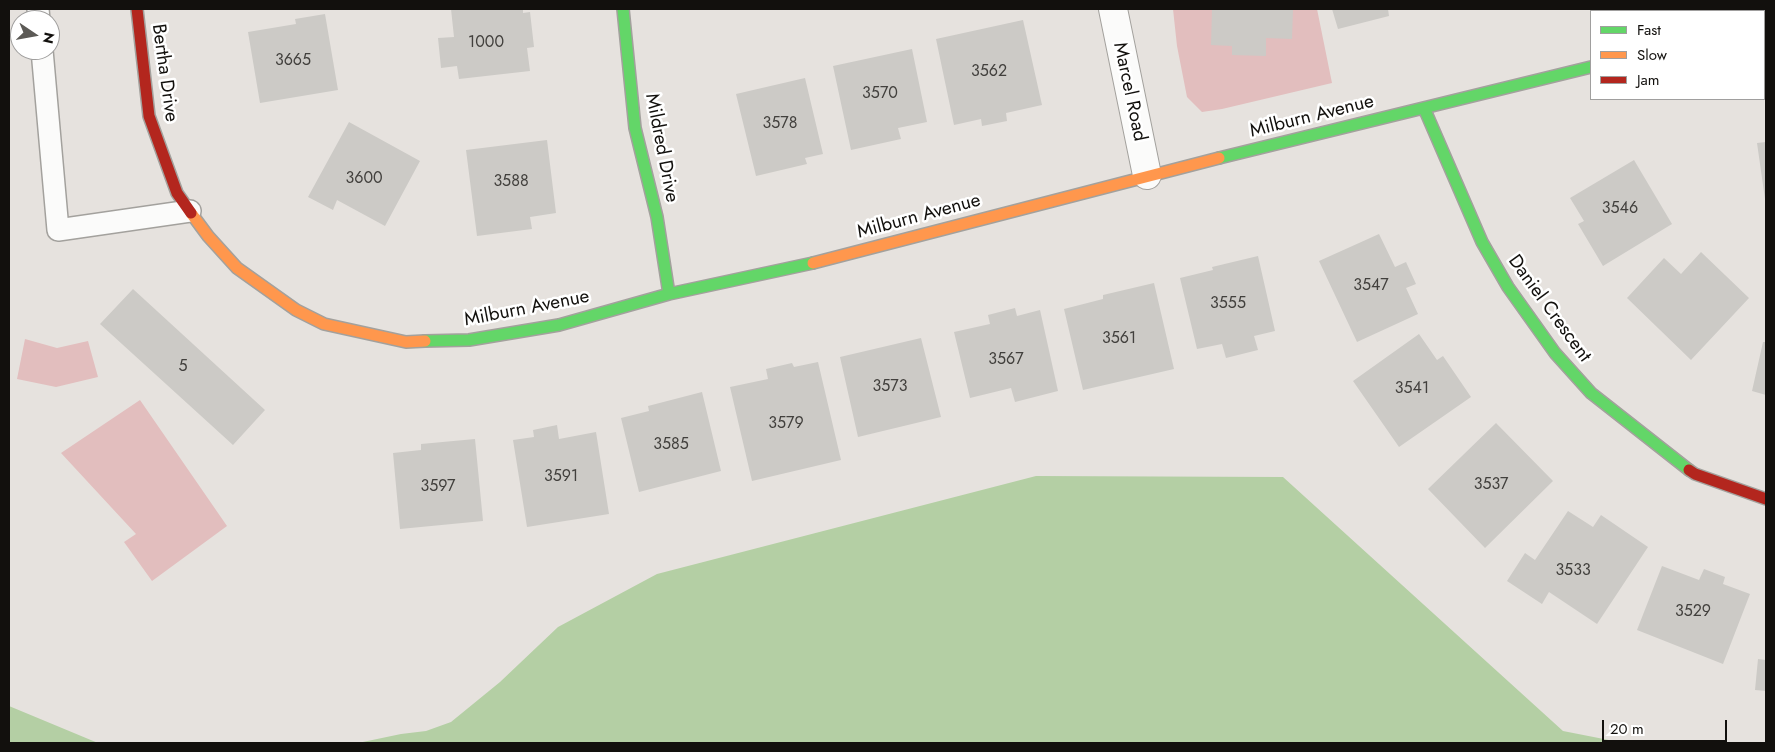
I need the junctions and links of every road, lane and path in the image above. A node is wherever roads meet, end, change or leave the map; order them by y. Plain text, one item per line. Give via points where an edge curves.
1 (137, 9) edge
2 (622, 9) edge
3 (1112, 9) edge
4 (43, 60) edge
5 (1590, 67) edge
6 (1424, 108) junction
7 (1148, 175) junction
8 (190, 211) junction
9 (261, 286) joint
10 (669, 294) junction
11 (1766, 499) edge

1 - 8 main road, Bertha Drive via 149,116 177,192
2 - 10 main road, Mildred Drive via 635,128 657,217
3 - 7 street, Marcel Road
4 - 8 lane via 58,230
5 - 6 main road, Milburn Avenue
6 - 7 main road, Milburn Avenue
6 - 11 main road, Daniel Crescent via 1482,242 1508,287 1555,354 1592,393 1695,474
7 - 10 main road, Milburn Avenue via 813,263
8 - 9 main road, Bertha Drive via 236,268
9 - 10 main road, Milburn Avenue via 324,324 406,342 469,340 559,325

